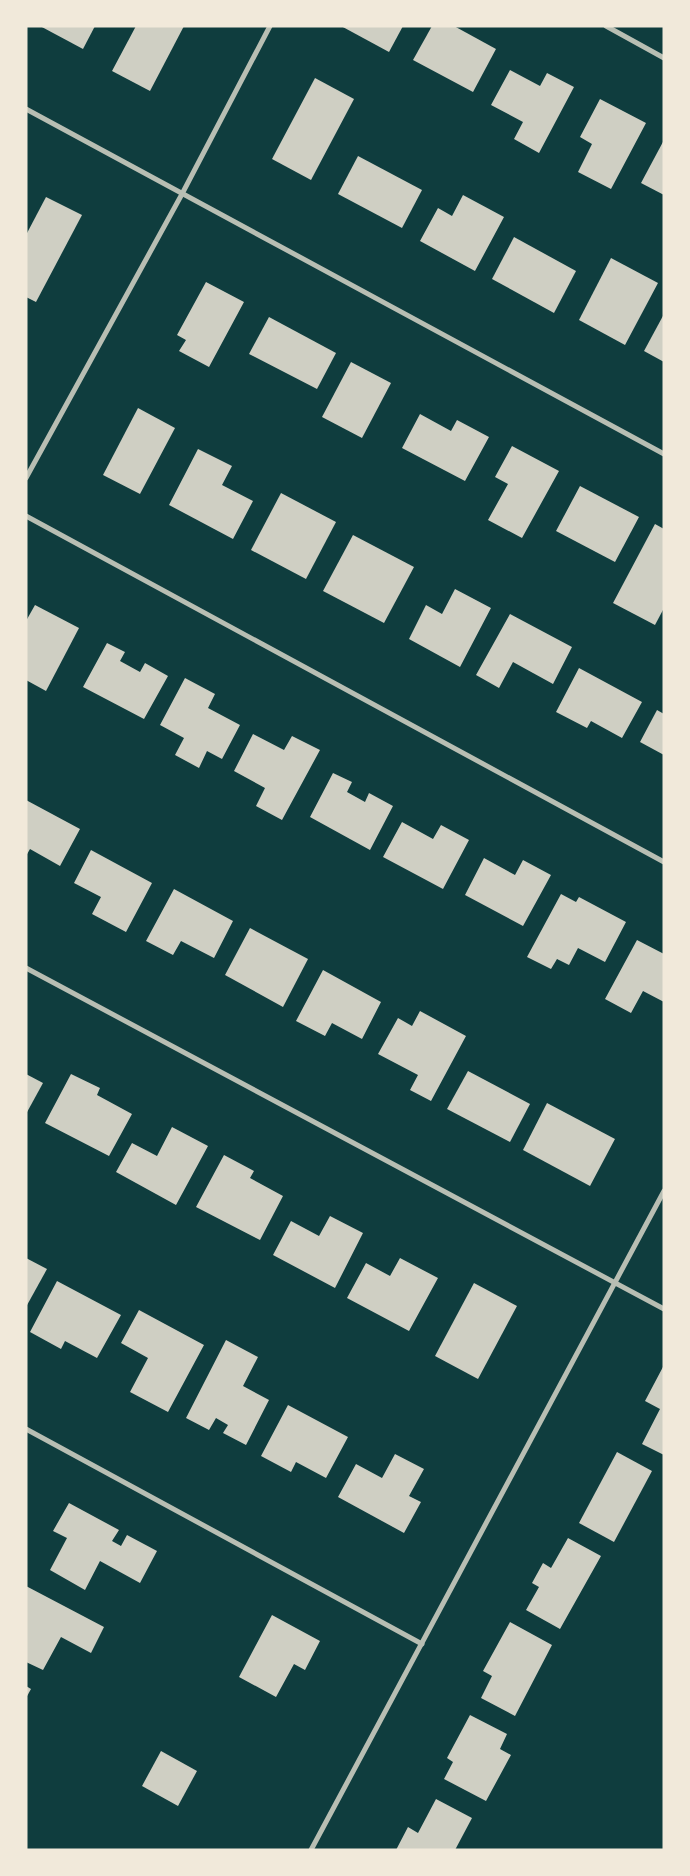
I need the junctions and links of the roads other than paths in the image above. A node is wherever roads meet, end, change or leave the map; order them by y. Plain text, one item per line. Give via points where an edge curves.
1 (270, 26) edge
2 (606, 26) edge
3 (664, 58) edge
4 (26, 109) edge
5 (182, 194) junction
6 (664, 454) edge
7 (26, 478) edge
8 (26, 516) edge
9 (664, 862) edge
10 (26, 968) edge
11 (664, 1191) edge
12 (615, 1282) junction
13 (664, 1309) edge
14 (26, 1429) edge
15 (422, 1644) junction
16 (311, 1850) edge

1 - 5 street
2 - 3 street
4 - 5 street
5 - 6 street
5 - 7 street
8 - 9 street
10 - 12 street
11 - 12 street
12 - 13 street
12 - 15 street
14 - 15 street
15 - 16 street

